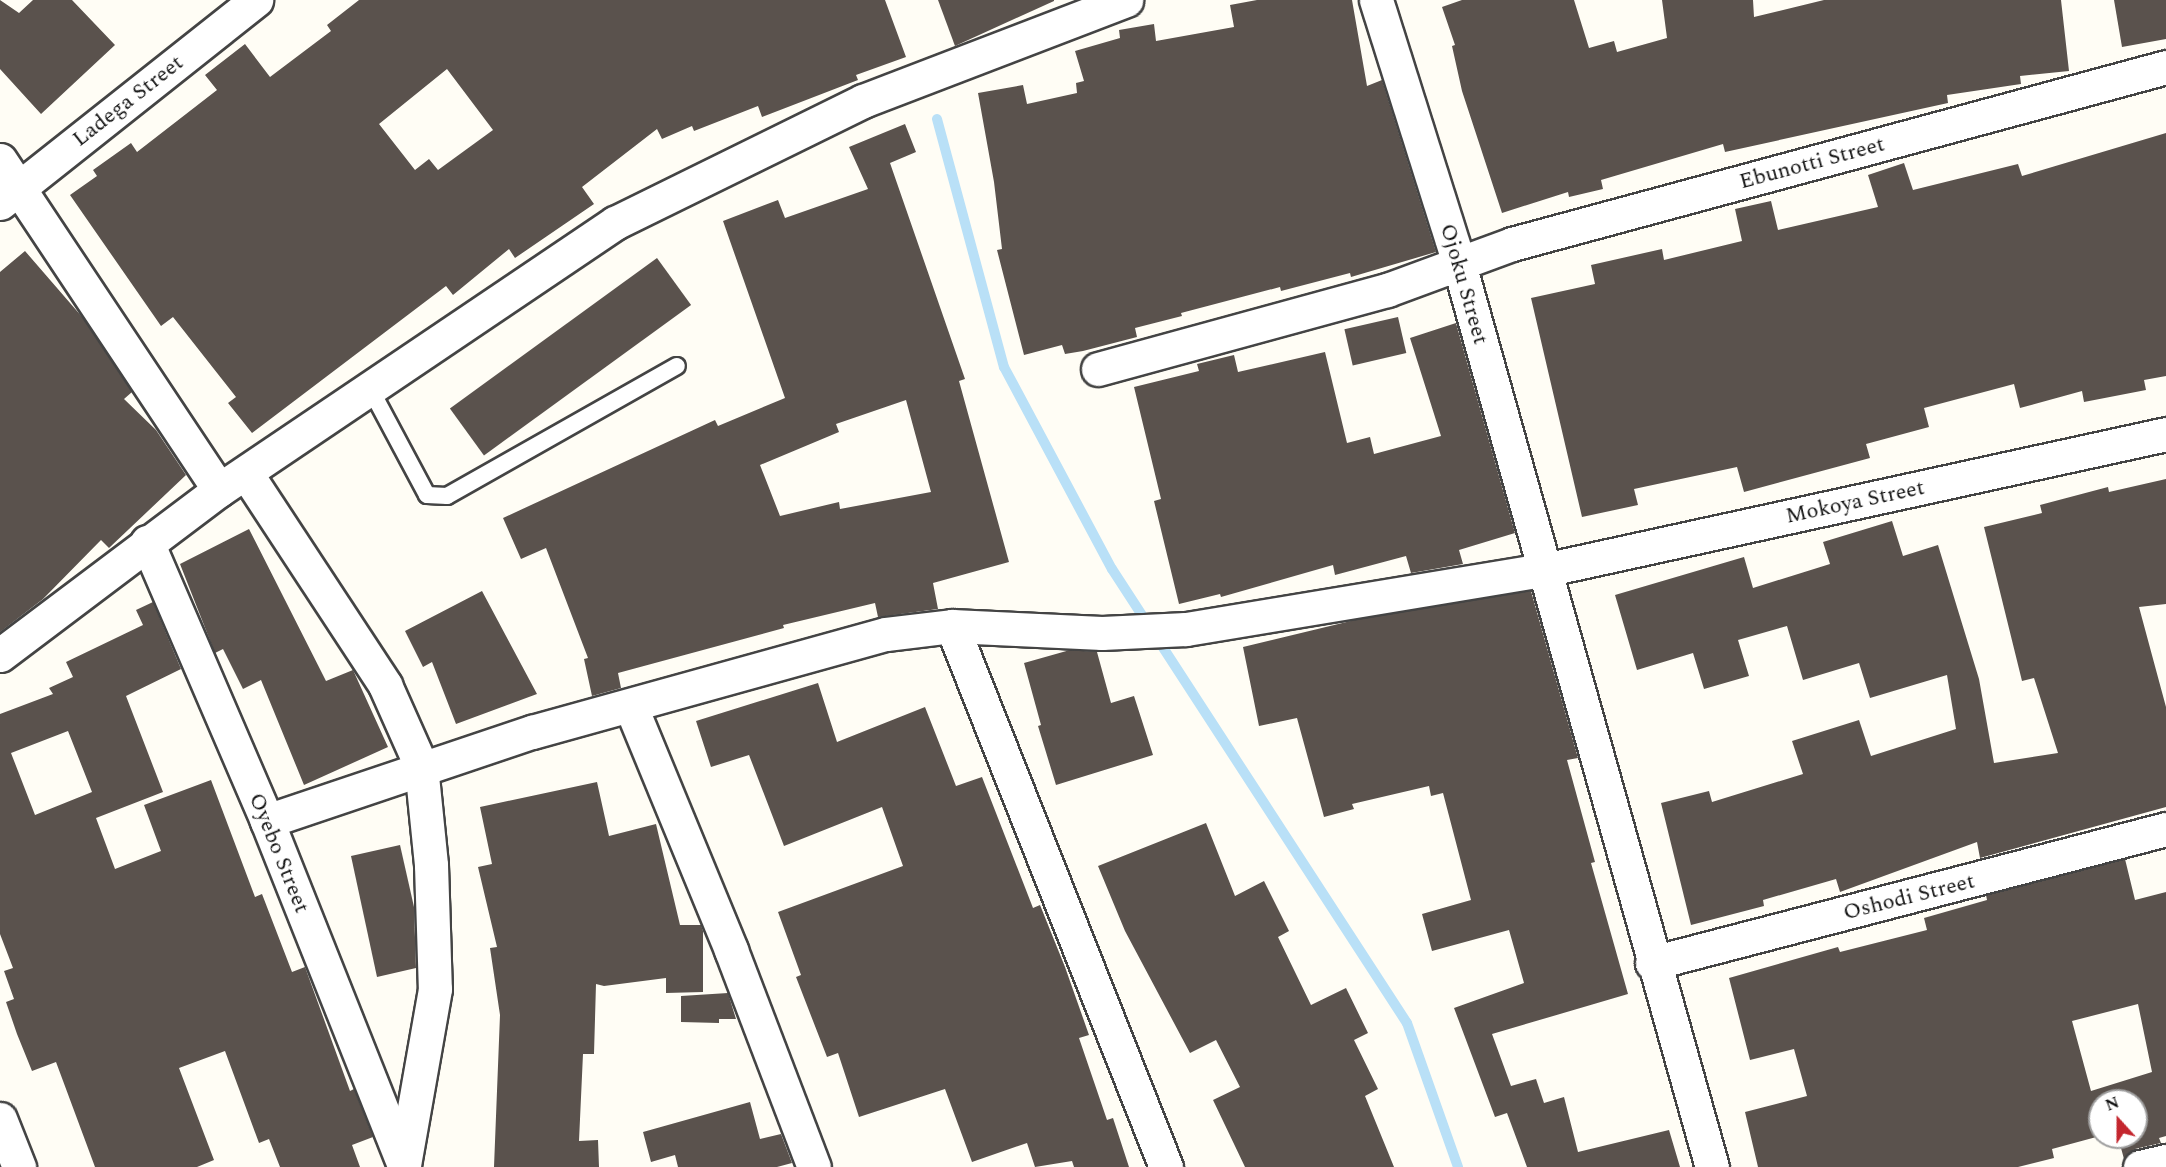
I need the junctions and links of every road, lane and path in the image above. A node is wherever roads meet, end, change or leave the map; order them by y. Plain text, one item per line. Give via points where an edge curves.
1 (256, 0) edge
2 (1126, 0) edge
3 (1376, 0) edge
4 (2166, 67) edge
5 (0, 160) edge
6 (10, 195) edge
7 (1459, 264) junction
8 (676, 366) dead end
9 (1098, 369) dead end
10 (371, 390) junction
11 (2166, 434) edge
12 (233, 482) junction
13 (147, 542) junction
14 (1545, 570) junction
15 (952, 626) junction
16 (0, 655) edge
17 (631, 707) junction
18 (421, 766) junction
19 (267, 821) junction
20 (2166, 830) edge
21 (1652, 963) junction
22 (0, 1119) edge
23 (2166, 1161) edge
24 (404, 1166) edge
25 (19, 1167) edge
26 (814, 1167) edge
27 (1166, 1167) edge
28 (1712, 1167) edge
29 (2140, 1167) edge

1 - 6 street, Ladega Street
2 - 10 street via 863,101 615,223
3 - 7 street, Ojoku Street
4 - 7 street, Ebunotti Street via 1512,244
5 - 6 street
6 - 12 street
7 - 9 street, Ebunotti Street via 1387,290
7 - 14 street, Ojoku Street
8 - 10 lane via 447,496 427,495
10 - 12 street
11 - 14 street, Mokoya Street
12 - 13 street
12 - 18 street via 385,685
13 - 16 street
13 - 19 street, Oyebo Street
14 - 15 street, Mokoya Street via 1186,629 1102,633
14 - 21 street, Ojoku Street
15 - 17 street, Mokoya Street via 886,634
15 - 27 street
17 - 18 street, Mokoya Street
17 - 26 street via 731,950
18 - 19 street, Mokoya Street
18 - 24 street via 431,865 435,989
19 - 24 street, Oyebo Street
20 - 21 street, Oshodi Street
21 - 28 street, Ojoku Street
22 - 25 street
23 - 29 street

